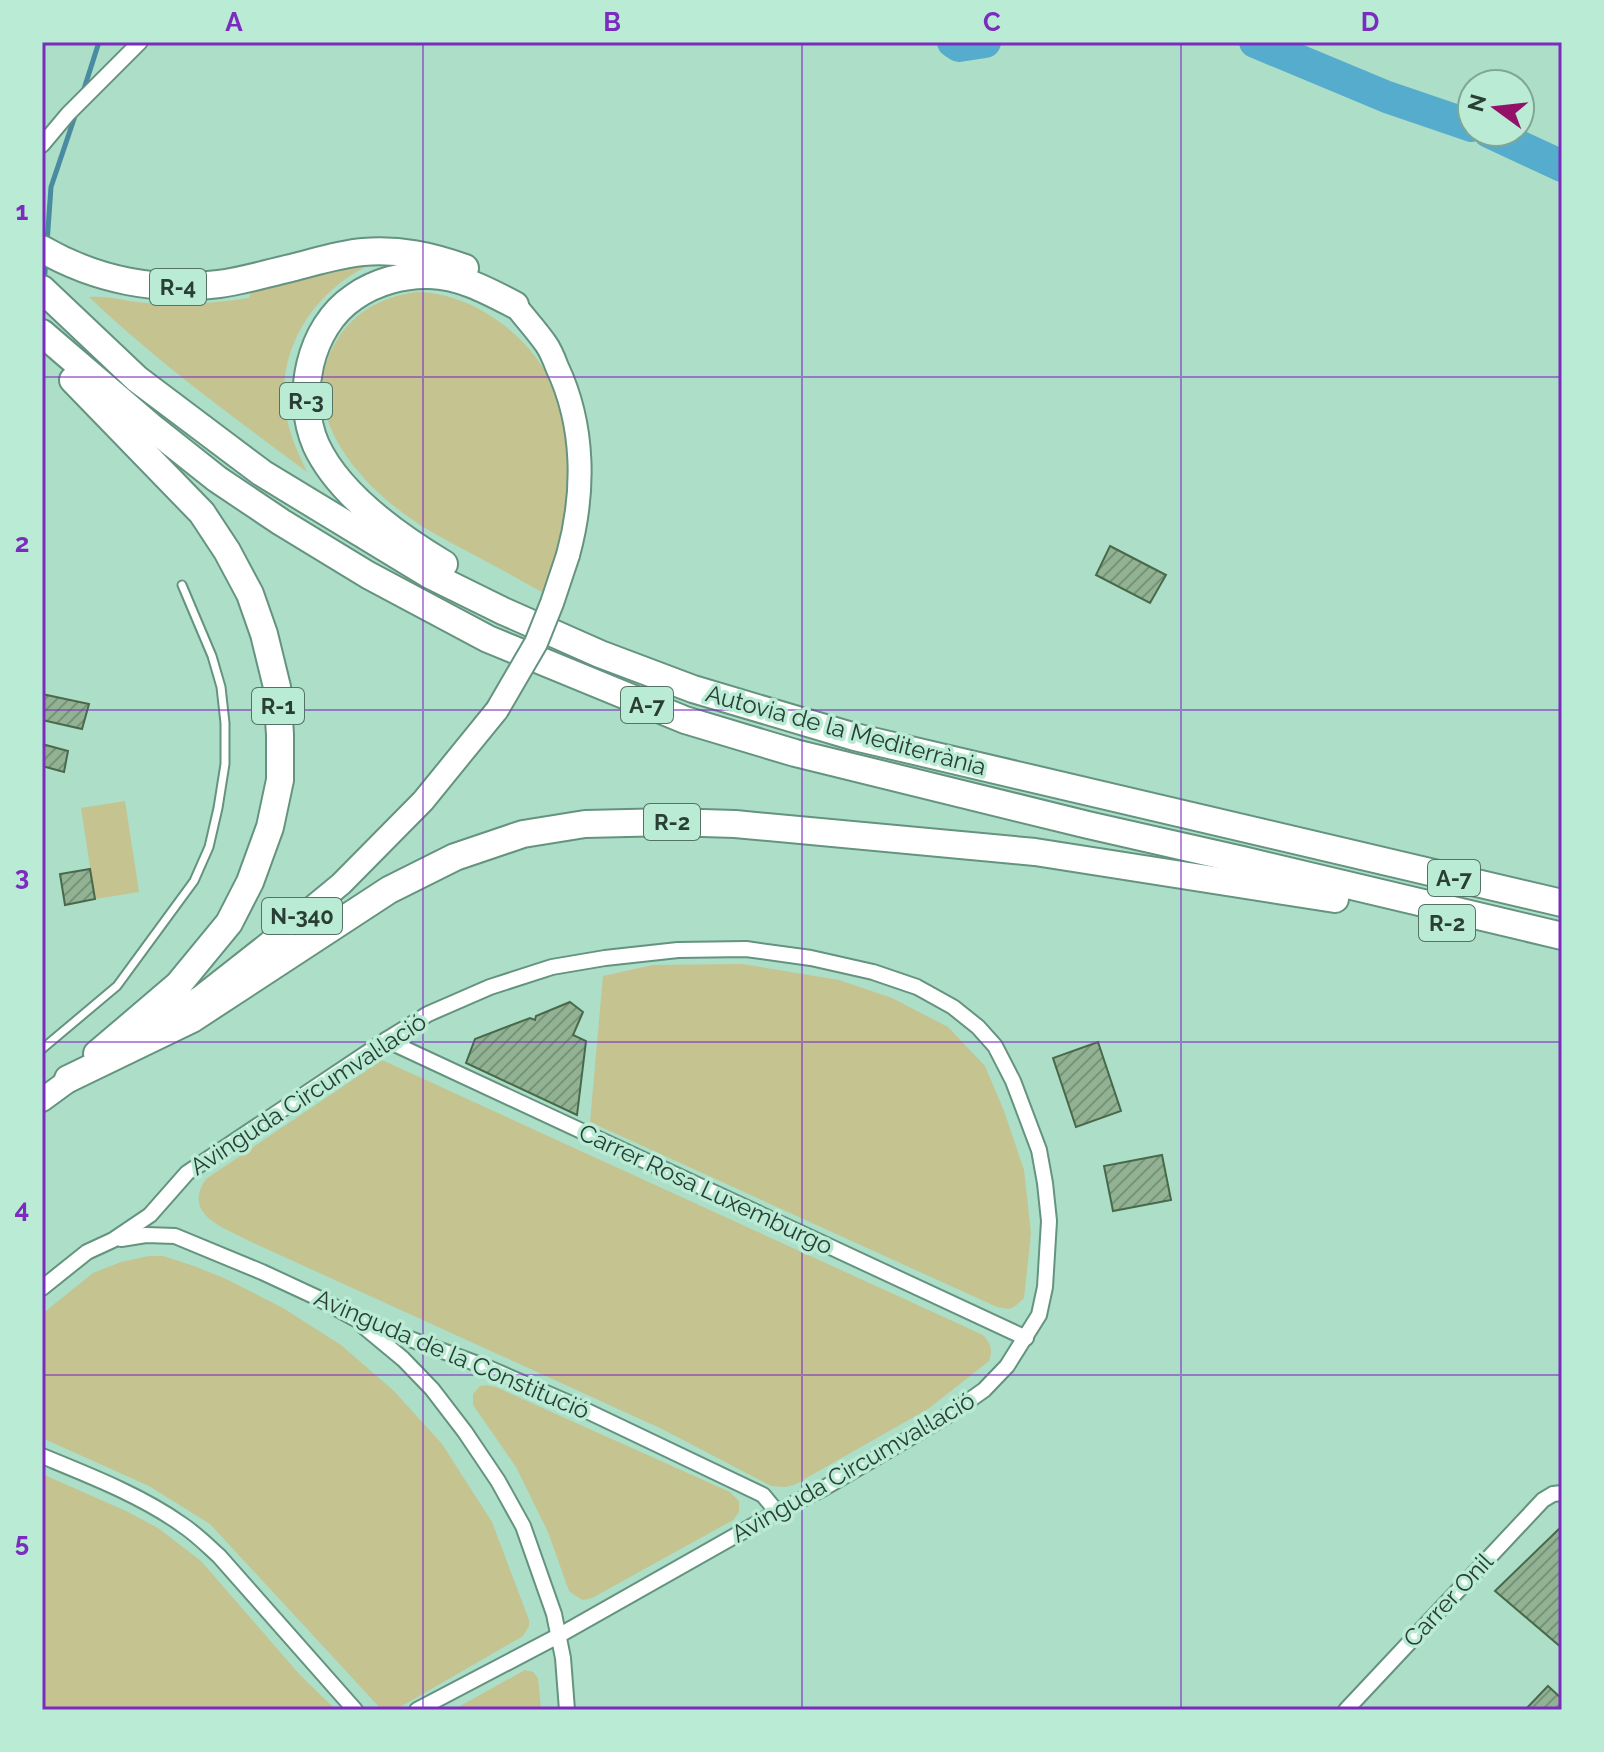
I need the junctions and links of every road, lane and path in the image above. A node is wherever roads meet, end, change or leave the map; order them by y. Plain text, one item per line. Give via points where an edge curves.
1 (140, 42) edge
2 (42, 145) edge
3 (42, 249) edge
4 (42, 289) edge
5 (515, 305) junction
6 (42, 334) edge
7 (182, 585) dead end
8 (496, 607) junction
9 (1338, 891) junction
10 (1562, 903) edge
11 (1561, 936) edge
12 (386, 1040) junction
13 (42, 1049) edge
14 (68, 1079) junction
15 (42, 1100) edge
16 (113, 1240) junction
17 (42, 1288) edge
18 (356, 1319) junction
19 (1026, 1338) junction
20 (42, 1456) edge
21 (1558, 1493) edge
22 (777, 1512) junction
23 (558, 1636) junction
24 (355, 1710) edge
25 (417, 1710) edge
26 (567, 1710) edge
27 (1346, 1710) edge

1 - 2 street
3 - 5 highway, R-4 via 88,271 177,287 220,284 361,252 405,253 469,270 495,284
4 - 8 highway, Autovia de la Mediterrània / A-7 via 137,379 262,473 428,574
5 - 8 highway, R-3 via 465,281 430,275 377,284 353,297 319,337 306,398 317,448 367,511 469,579
5 - 14 main road, N-340, bridge via 548,346 566,385 579,446 576,526 536,643 497,710 423,801 341,884 202,996
6 - 9 highway, Autovia de la Mediterrània / A-7 via 217,479 368,575 488,639 685,720 795,753
6 - 14 highway, R-1 via 69,375 202,513 227,551 264,634 277,687 280,735 280,780 270,827 229,923 178,985
7 - 13 lane via 212,656 225,723 225,764 209,847 194,881 117,986
8 - 10 highway, Autovia de la Mediterrània / A-7 via 693,689 855,737
9 - 11 highway, R-2 via 1475,928
9 - 14 highway, R-2 via 1019,850 735,824 585,824 523,834 455,857 389,890 192,1019
12 - 16 street, Avinguda Circumval·lació via 187,1173 150,1215
12 - 19 street, Carrer Rosa Luxemburgo
12 - 19 street, Avinguda Circumval·lació via 428,1014 552,967 678,950 746,949 811,958 917,987 953,1007 995,1046 1039,1150 1048,1253 1039,1315
14 - 15 main road, N-340
16 - 17 street, Avinguda Circumval·lació via 87,1252
16 - 18 street, Avinguda de la Constitució via 175,1236
18 - 22 street, Avinguda de la Constitució via 585,1410 763,1495
18 - 23 street via 432,1389 498,1481 523,1526
19 - 22 street, Avinguda Circumval·lació via 984,1390 947,1416
20 - 24 street via 135,1498 200,1539
21 - 27 street, Carrer Onil via 1543,1500
22 - 23 street, Avinguda Circumval·lació
23 - 25 street, Avinguda Circumval·lació
23 - 26 street

